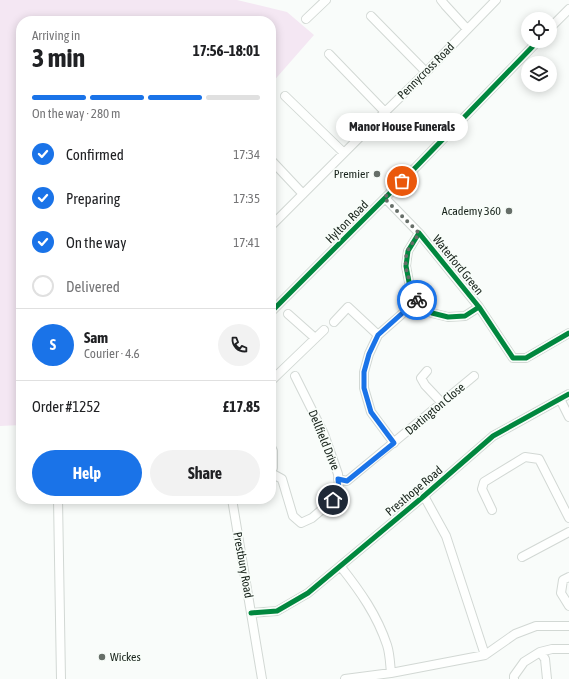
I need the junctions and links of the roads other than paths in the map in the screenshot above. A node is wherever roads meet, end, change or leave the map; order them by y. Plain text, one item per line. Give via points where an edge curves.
1 (326, 0) edge
2 (441, 0) edge
3 (496, 0) edge
4 (569, 8) edge
5 (371, 16) dead end
6 (306, 19) dead end
7 (557, 21) edge
8 (467, 29) junction
9 (531, 48) edge
10 (329, 54) dead end
11 (426, 72) junction
12 (285, 96) dead end
13 (385, 112) junction
14 (344, 153) junction
15 (276, 165) edge
16 (303, 194) junction
17 (384, 198) junction
18 (276, 221) edge
19 (419, 233) junction
20 (419, 299) junction
21 (276, 307) edge
22 (479, 307) junction
23 (288, 314) dead end
24 (334, 322) dead end
25 (324, 330) dead end
26 (569, 333) edge
27 (378, 335) junction
28 (315, 338) junction
29 (427, 371) dead end
30 (276, 376) edge
31 (295, 376) dead end
32 (474, 376) dead end
33 (569, 394) edge
34 (560, 399) junction
35 (442, 403) junction
36 (569, 417) edge
37 (394, 443) junction
38 (276, 476) edge
39 (338, 479) junction
40 (424, 496) junction
41 (58, 504) edge
42 (233, 504) edge
43 (492, 510) dead end
44 (569, 518) edge
45 (569, 532) edge
46 (522, 557) dead end
47 (341, 567) junction
48 (569, 577) edge
49 (569, 606) edge
50 (251, 613) junction
51 (569, 626) edge
52 (569, 649) edge
53 (540, 652) junction
54 (485, 656) junction
55 (391, 673) junction
56 (350, 678) edge
57 (61, 679) edge
58 (262, 679) edge
59 (514, 679) edge
60 (547, 679) edge

1 - 6 street
2 - 8 street
3 - 8 street, Pennycross Road
4 - 7 street
5 - 11 street
8 - 11 street, Pennycross Road
9 - 17 street, Hylton Road
10 - 13 street
11 - 13 street, Pennycross Road
12 - 14 street
13 - 14 street, Pennycross Road
14 - 16 street, Pennycross Road
15 - 16 street
16 - 18 street, Pennycross Road
17 - 19 street
17 - 21 street, Hylton Road
19 - 20 street, Waterford Green via 408,250 406,266 409,282
19 - 22 street, Waterford Green
20 - 22 street, Waterford Green via 432,313 448,317 465,316
20 - 27 street
22 - 26 street via 513,358 526,358
23 - 28 street
24 - 27 street via 348,307
25 - 28 street
27 - 37 street via 366,363 364,388 371,412
28 - 30 street
29 - 35 street via 421,378
31 - 39 street, Dellfield Drive via 324,434
32 - 35 street, Dartington Close
33 - 34 street, Presthope Road
34 - 36 street
34 - 40 street, Presthope Road via 493,436
35 - 37 street, Dartington Close
37 - 39 street, Dartington Close via 347,481
38 - 39 street, Dellfield Drive via 282,479 293,516 301,523 312,518 333,500 339,491
40 - 47 street, Presthope Road
40 - 54 street via 446,536
41 - 57 street
42 - 50 street, Prestbury Road
43 - 44 street via 482,489 484,482 525,457 539,459
45 - 46 street
47 - 50 street, Presthope Road via 308,593 277,610
47 - 55 street via 364,596 375,618 387,646
48 - 49 street via 563,580 561,593
50 - 58 street, Prestbury Road
51 - 54 street via 536,626 515,634
52 - 53 street
53 - 59 street via 524,662
53 - 60 street via 545,659
54 - 55 street
55 - 56 street

